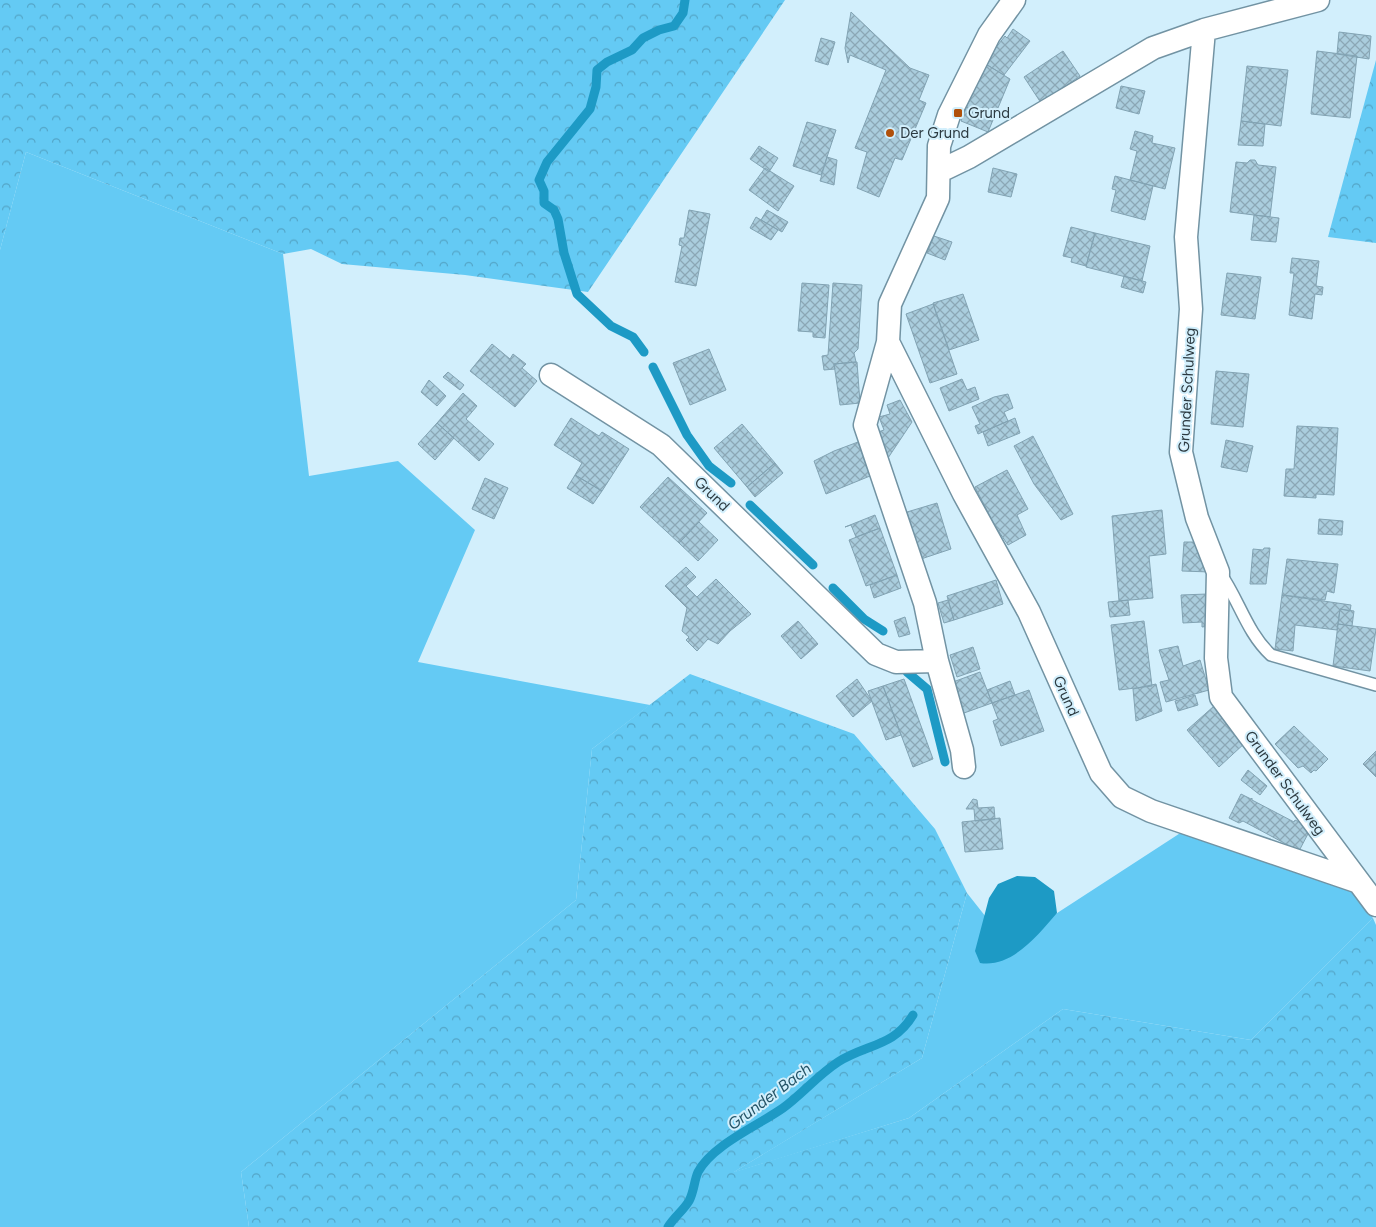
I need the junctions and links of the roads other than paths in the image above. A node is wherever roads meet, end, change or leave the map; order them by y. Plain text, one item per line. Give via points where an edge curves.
1 (1014, 0) edge
2 (1318, 0) edge
3 (1204, 30) junction
4 (940, 171) junction
5 (888, 342) junction
6 (551, 375) dead end
7 (1218, 572) junction
8 (937, 660) junction
9 (1376, 684) edge
10 (964, 767) dead end
11 (1356, 881) junction
12 (1376, 905) edge

1 - 4 street, Grund via 989,35 949,115 939,146
2 - 3 street
3 - 4 street via 1153,48 969,158
3 - 7 street, Grunder Schulweg via 1186,237 1191,309 1181,452 1197,518
4 - 5 street, Grund via 938,198 890,304
5 - 8 street, Grund via 865,425 925,603
5 - 11 street, Grund via 1028,612 1101,773 1122,797 1151,811
6 - 8 street, Grund via 661,445 876,654 896,662
7 - 9 lane via 1233,591 1257,643 1270,655
7 - 11 street, Grunder Schulweg via 1216,658 1221,697
8 - 10 street, Grund
11 - 12 street

